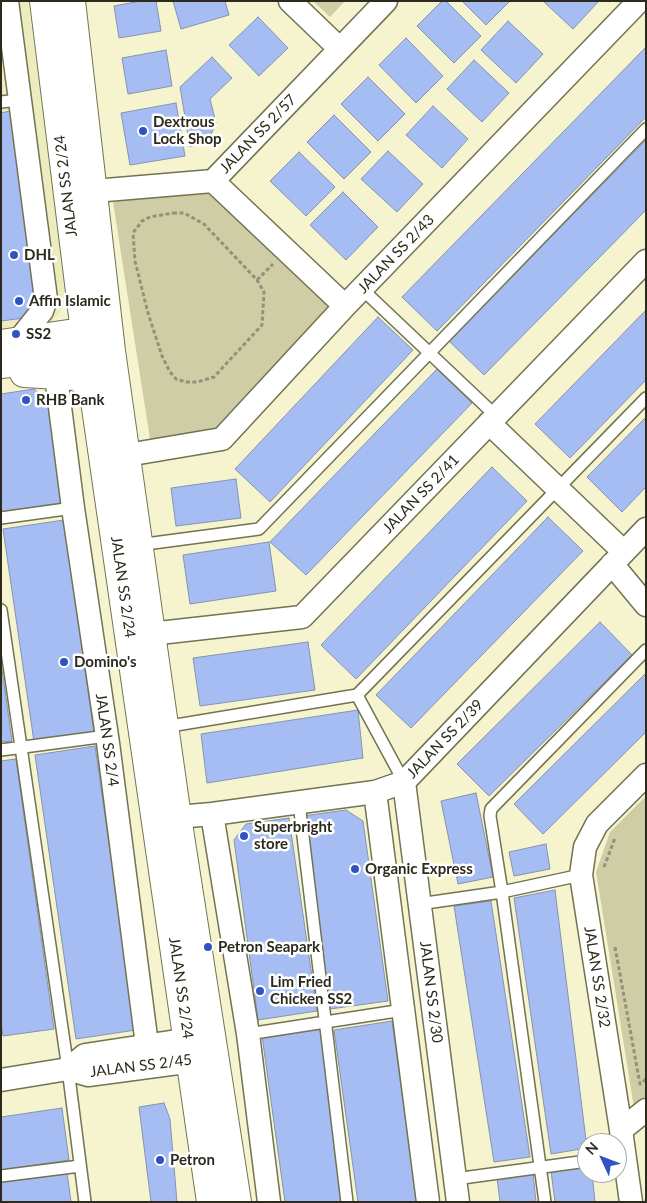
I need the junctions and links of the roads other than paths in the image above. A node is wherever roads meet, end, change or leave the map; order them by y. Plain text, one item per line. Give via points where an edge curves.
1 (7, 1) edge
2 (44, 1) edge
3 (71, 1) edge
4 (290, 1) edge
5 (386, 1) edge
6 (639, 1) edge
7 (340, 49) junction
8 (10, 101) edge
9 (646, 129) edge
10 (213, 181) junction
11 (94, 191) junction
12 (646, 261) edge
13 (79, 288) junction
14 (362, 289) junction
15 (345, 306) junction
16 (98, 341) junction
17 (15, 342) edge
18 (430, 353) junction
19 (1, 364) edge
20 (1, 371) edge
21 (56, 376) junction
22 (94, 388) junction
23 (646, 398) edge
24 (493, 419) junction
25 (127, 455) junction
26 (558, 488) junction
27 (74, 508) junction
28 (1, 518) edge
29 (646, 529) edge
30 (138, 545) junction
31 (618, 558) junction
32 (646, 606) edge
33 (1, 610) edge
34 (150, 634) junction
35 (646, 650) edge
36 (357, 695) junction
37 (164, 727) junction
38 (107, 736) junction
39 (21, 748) junction
40 (1, 750) edge
41 (646, 775) edge
42 (404, 782) junction
43 (375, 792) junction
44 (299, 803) junction
45 (212, 814) junction
46 (177, 817) junction
47 (591, 874) junction
48 (502, 892) junction
49 (419, 904) junction
50 (403, 1010) junction
51 (326, 1022) junction
52 (248, 1034) junction
53 (147, 1045) junction
54 (201, 1048) junction
55 (68, 1069) junction
56 (1, 1080) edge
57 (646, 1110) edge
58 (621, 1130) joint
59 (577, 1162) edge
60 (80, 1166) junction
61 (541, 1167) junction
62 (1, 1176) edge
63 (455, 1179) junction
64 (627, 1183) edge
65 (85, 1202) edge
66 (211, 1202) edge
67 (236, 1202) edge
68 (269, 1202) edge
69 (348, 1202) edge
70 (428, 1202) edge
71 (458, 1202) edge
72 (545, 1202) edge
73 (631, 1202) edge

1 - 8 street
2 - 13 main road, JALAN SS 2/24
3 - 11 main road, JALAN SS 2/24
4 - 7 street
5 - 7 street, JALAN SS 2/57
6 - 14 street, JALAN SS 2/43
7 - 10 street, JALAN SS 2/57
8 - 17 street via 46,299 42,311
9 - 18 lane
10 - 11 street, JALAN SS 2/57
10 - 15 street
11 - 16 main road, JALAN SS 2/24
12 - 24 street, JALAN SS 2/41
13 - 16 main road, JALAN SS 2/24
13 - 17 main road via 62,317 52,326
14 - 15 street, JALAN SS 2/43
14 - 18 lane
15 - 25 street, JALAN SS 2/43 via 222,439
16 - 17 main road
16 - 19 main road
16 - 22 main road, JALAN SS 2/24
16 - 25 main road, JALAN SS 2/24
18 - 24 lane
18 - 30 lane via 259,529
20 - 21 main road
21 - 22 main road via 76,376
21 - 27 street, JALAN SS 2/4
22 - 54 main road, JALAN SS 2/24
23 - 26 lane
24 - 26 street
24 - 34 street, JALAN SS 2/41 via 302,618
25 - 30 main road, JALAN SS 2/24
26 - 31 street
26 - 36 lane
27 - 28 lane
27 - 38 street, JALAN SS 2/4
29 - 31 street, JALAN SS 2/39
30 - 34 main road, JALAN SS 2/24
31 - 32 street
31 - 42 street, JALAN SS 2/39
33 - 39 lane
34 - 37 main road, JALAN SS 2/24
35 - 48 lane via 491,809
36 - 37 lane
36 - 42 lane
37 - 46 main road, JALAN SS 2/24
38 - 39 lane
38 - 53 street, JALAN SS 2/4
39 - 40 lane
39 - 55 lane
41 - 47 street, JALAN SS 2/32 via 597,824 584,847
42 - 43 street, JALAN SS 2/39
42 - 49 street, JALAN SS 2/30
43 - 44 street, JALAN SS 2/39
43 - 50 street
44 - 45 street, JALAN SS 2/39
44 - 51 lane
45 - 46 street, JALAN SS 2/39
45 - 52 street
46 - 54 main road, JALAN SS 2/24
47 - 48 lane
47 - 58 street, JALAN SS 2/32
48 - 49 lane
48 - 61 lane
49 - 63 street, JALAN SS 2/30
50 - 51 lane
50 - 70 street
51 - 52 lane
51 - 69 lane
52 - 68 street
53 - 54 street, JALAN SS 2/45
53 - 55 street, JALAN SS 2/45 via 85,1055
54 - 55 street, JALAN SS 2/45 via 88,1075
54 - 66 main road, JALAN SS 2/24
54 - 67 main road, JALAN SS 2/24
55 - 56 street, JALAN SS 2/45
55 - 60 lane
57 - 58 street
59 - 61 lane
60 - 62 lane
60 - 65 lane
61 - 63 lane
61 - 72 lane
63 - 71 street, JALAN SS 2/30
64 - 73 street, JALAN SS 2/32

